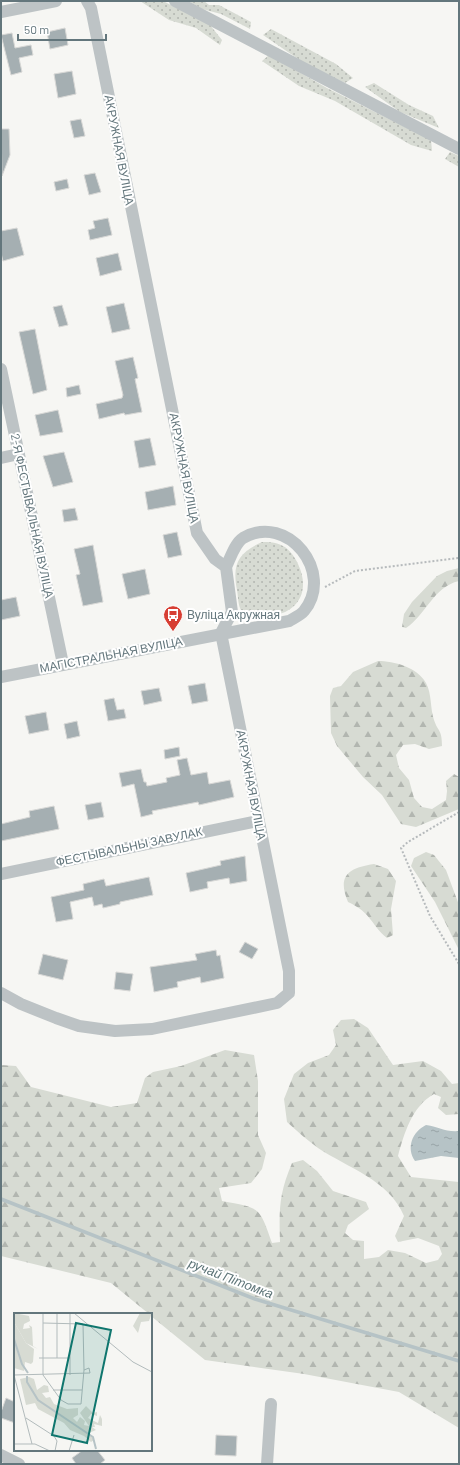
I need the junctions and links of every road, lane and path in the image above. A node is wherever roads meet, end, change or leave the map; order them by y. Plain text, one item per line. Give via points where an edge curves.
1 (56, 1) edge
2 (87, 1) edge
3 (175, 1) edge
4 (1, 12) edge
5 (459, 149) edge
6 (1, 368) edge
7 (19, 454) junction
8 (1, 458) edge
9 (459, 558) edge
10 (226, 567) junction
11 (314, 594) junction
12 (221, 633) junction
13 (62, 664) junction
14 (1, 677) edge
15 (459, 812) edge
16 (258, 820) junction
17 (1, 874) edge
18 (459, 964) edge
19 (1, 993) edge
20 (271, 1404) dead end
21 (1, 1455) edge
22 (19, 1464) edge
23 (267, 1464) edge

1 - 4 street
2 - 10 street, АКРУЖНАЯ ВУЛІЦА via 91,8 197,533 215,559
3 - 5 street
6 - 7 street, 2-Я ФЕСТЫВАЛЬНАЯ ВУЛІЦА
7 - 8 street
7 - 13 street, 2-Я ФЕСТЫВАЛЬНАЯ ВУЛІЦА
9 - 11 path via 355,571
10 - 11 street via 242,539 259,533 276,532 291,538 306,556 313,572
10 - 12 street via 232,612
11 - 12 street, МАГІСТРАЛЬНАЯ ВУЛІЦА via 304,612 289,621
12 - 13 street, МАГІСТРАЛЬНАЯ ВУЛІЦА
12 - 16 street, АКРУЖНАЯ ВУЛІЦА
13 - 14 street, МАГІСТРАЛЬНАЯ ВУЛІЦА
15 - 18 path via 400,848 430,916
16 - 17 street, ФЕСТЫВАЛЬНЫ ЗАВУЛАК
16 - 19 street, АКРУЖНАЯ ВУЛІЦА via 289,971 289,994 277,1002 152,1029 115,1032 79,1026 21,1004
20 - 23 street
21 - 22 street

